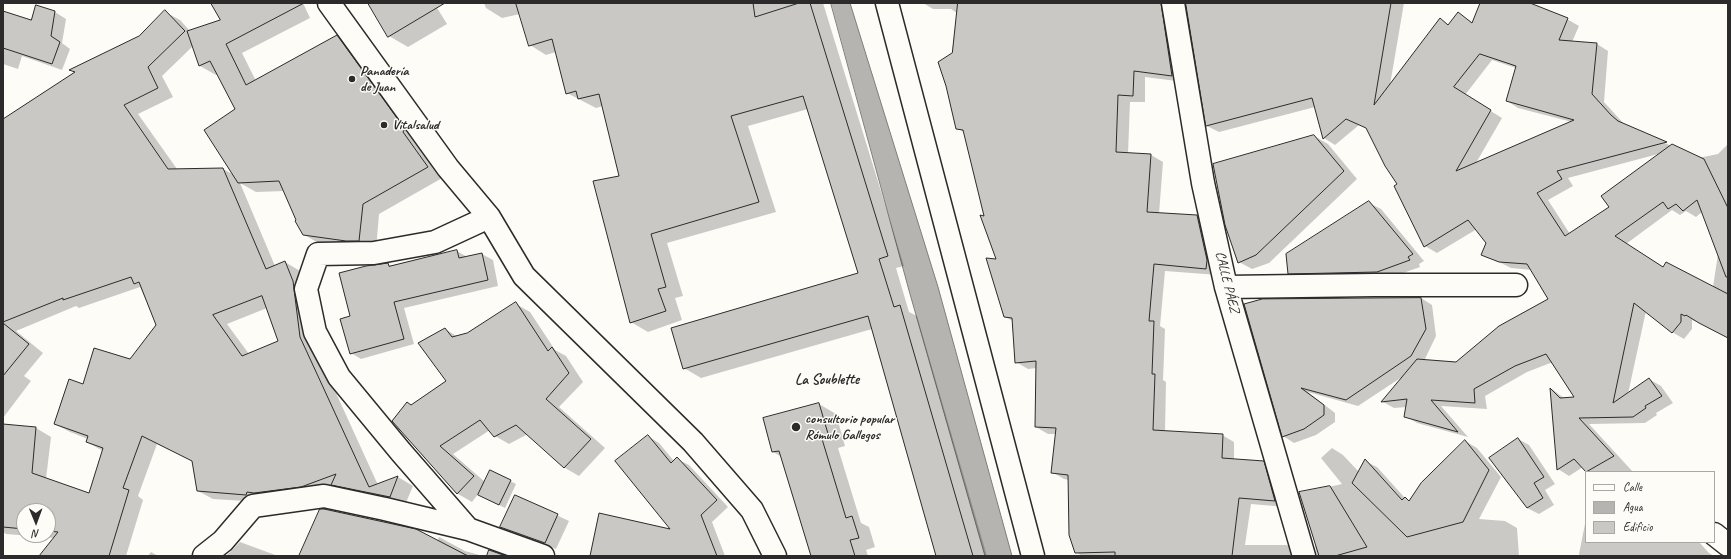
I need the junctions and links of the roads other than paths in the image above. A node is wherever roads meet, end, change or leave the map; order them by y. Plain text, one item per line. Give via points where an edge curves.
1 (329, 3) edge
2 (887, 3) edge
3 (1173, 3) edge
4 (489, 217) junction
5 (1516, 285) dead end
6 (1226, 287) junction
7 (468, 529) junction
8 (1715, 535) edge
9 (1728, 545) edge
10 (204, 556) edge
11 (543, 556) edge
12 (775, 556) edge
13 (1033, 556) edge
14 (1304, 556) edge

1 - 4 street via 448,168
2 - 13 street
3 - 6 street, CALLE PÁEZ via 1203,182
4 - 7 street via 435,242 374,253 318,254 306,289 315,332 339,377
4 - 12 street via 524,276 693,442 752,510
5 - 6 street
6 - 14 street, CALLE PÁEZ
7 - 10 street via 324,496 253,506 223,541
7 - 11 street
8 - 9 street

